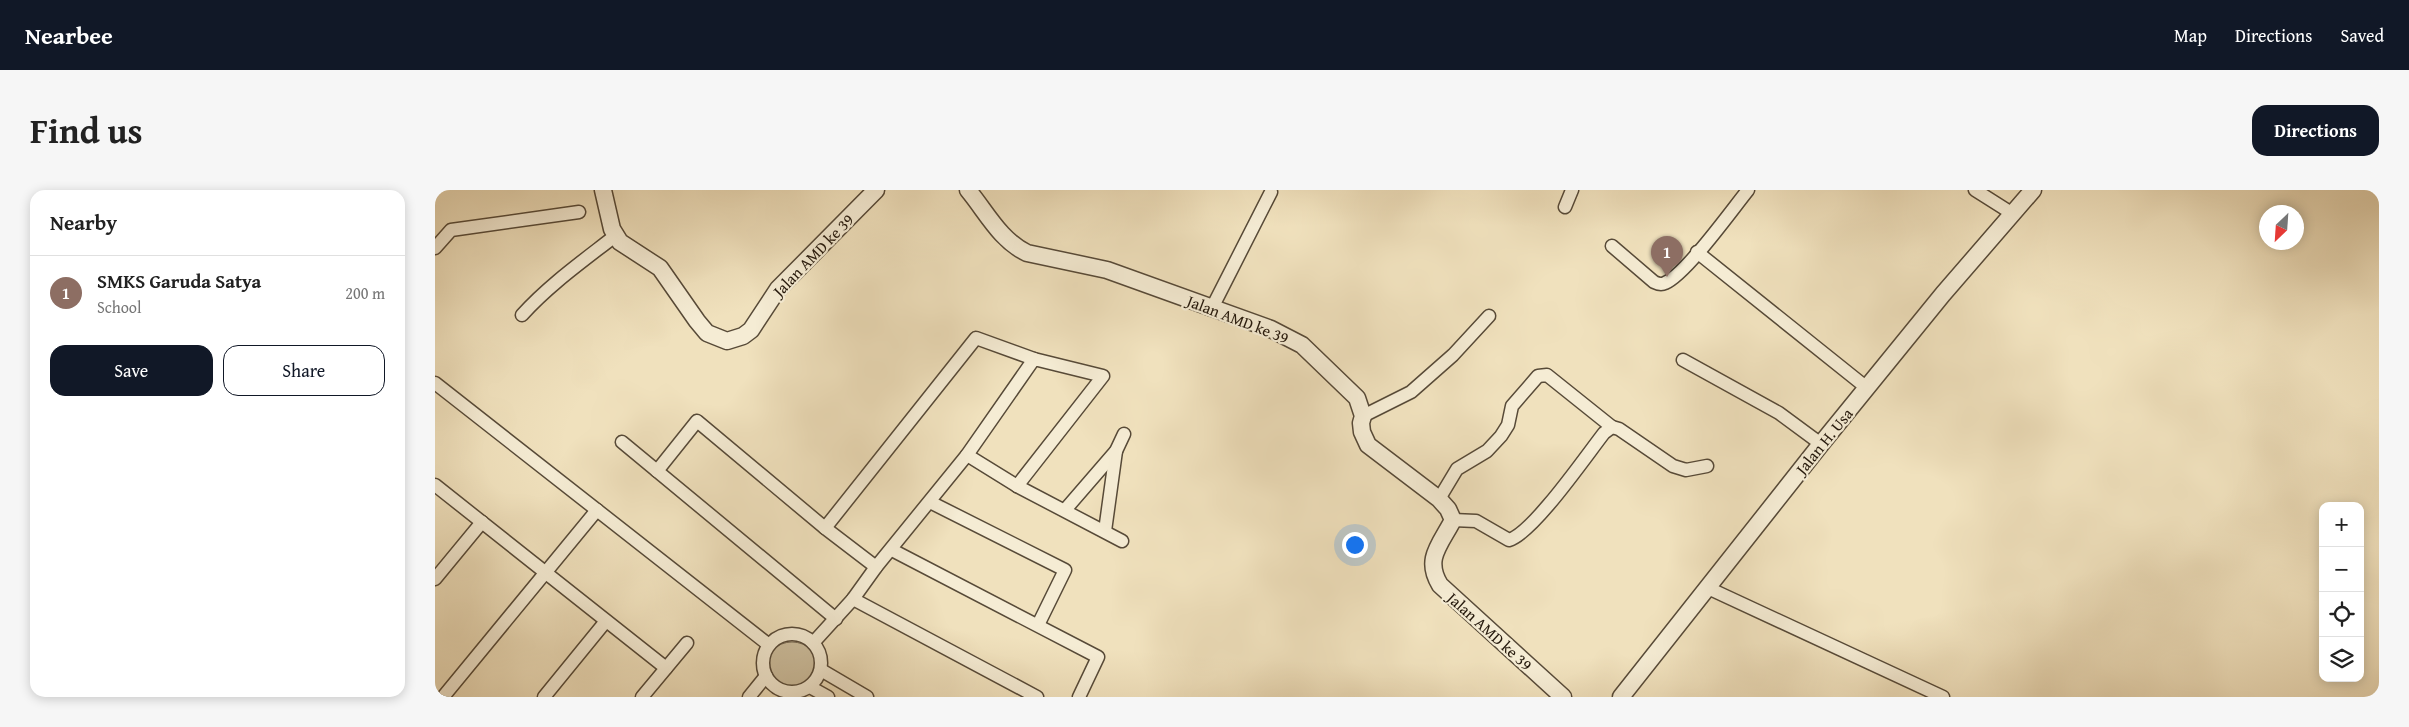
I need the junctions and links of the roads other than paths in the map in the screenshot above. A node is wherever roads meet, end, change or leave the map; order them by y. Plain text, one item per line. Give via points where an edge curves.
1 (603, 190) edge
2 (876, 190) edge
3 (969, 190) edge
4 (1572, 190) edge
5 (1749, 190) edge
6 (1975, 190) edge
7 (2033, 190) edge
8 (1271, 192) dead end
9 (1565, 207) dead end
10 (579, 212) dead end
11 (2013, 214) junction
12 (615, 236) junction
13 (1612, 246) dead end
14 (435, 248) edge
15 (1697, 252) junction
16 (1212, 308) junction
17 (521, 316) dead end
18 (1489, 316) dead end
19 (1034, 359) junction
20 (1683, 360) dead end
21 (435, 383) edge
22 (1867, 388) junction
23 (1363, 416) junction
24 (1612, 427) junction
25 (1125, 434) dead end
26 (622, 442) dead end
27 (1821, 444) junction
28 (1116, 452) junction
29 (967, 455) junction
30 (1707, 466) dead end
31 (657, 471) junction
32 (435, 485) edge
33 (1017, 486) junction
34 (1439, 499) junction
35 (930, 502) junction
36 (597, 510) junction
37 (1065, 510) junction
38 (1453, 520) junction
39 (482, 522) junction
40 (825, 528) junction
41 (1105, 531) junction
42 (1122, 541) dead end
43 (892, 550) junction
44 (876, 567) junction
45 (545, 573) junction
46 (435, 580) edge
47 (1708, 588) junction
48 (853, 599) junction
49 (836, 619) junction
50 (606, 621) junction
51 (1038, 625) junction
52 (687, 643) dead end
53 (813, 643) junction
54 (769, 645) junction
55 (666, 668) junction
56 (821, 670) junction
57 (766, 676) junction
58 (810, 687) junction
59 (778, 693) edge
60 (443, 697) edge
61 (544, 697) edge
62 (642, 697) edge
63 (749, 697) edge
64 (828, 697) edge
65 (867, 697) edge
66 (1037, 697) edge
67 (1079, 697) edge
68 (1563, 697) edge
69 (1621, 697) edge
70 (1943, 697) edge

1 - 12 street
2 - 12 street, Jalan AMD ke 39 via 778,289 751,330 727,341 707,333 660,268 625,247
3 - 16 street, Jalan AMD ke 39 via 1015,248 1107,270
4 - 9 street
5 - 15 street
6 - 11 street
7 - 11 street, Jalan H. Usa
8 - 16 street
10 - 14 street via 451,230
11 - 22 street, Jalan H. Usa
12 - 17 street via 559,280
13 - 15 street via 1659,284 1681,271
15 - 22 street
16 - 23 street, Jalan AMD ke 39 via 1271,329 1302,345 1357,398
18 - 23 street via 1453,355 1411,392
19 - 29 street
19 - 33 street via 1103,376
19 - 40 street via 976,338
20 - 27 street via 1779,413
21 - 36 street
22 - 27 street, Jalan H. Usa
23 - 34 street, Jalan AMD ke 39 via 1362,432 1368,445
24 - 30 street via 1673,466 1686,470
24 - 34 street via 1547,375 1538,376 1512,406 1508,425 1501,436 1487,451 1457,470
24 - 38 street via 1518,537 1509,540 1476,521
25 - 28 street
26 - 31 street
27 - 47 street, Jalan H. Usa
28 - 37 street
28 - 41 street
29 - 33 street
29 - 35 street
31 - 40 street via 697,422
31 - 49 street
32 - 39 street
33 - 37 street
34 - 38 street, Jalan AMD ke 39 via 1449,509
35 - 43 street
35 - 51 street via 1065,570
36 - 45 street
36 - 54 street
37 - 41 street
38 - 68 street, Jalan AMD ke 39 via 1432,562 1433,573 1440,585
39 - 45 street
39 - 46 street
40 - 44 street
41 - 42 street
43 - 44 street
43 - 51 street
44 - 48 street
45 - 50 street
45 - 60 street
47 - 69 street, Jalan H. Usa
47 - 70 street
48 - 49 street
48 - 66 street
49 - 53 street
50 - 55 street
50 - 61 street
51 - 67 street via 1099,657
52 - 55 street
53 - 54 street via 799,635 783,635
53 - 56 street via 821,656
54 - 57 street via 763,660
55 - 62 street
56 - 58 street
56 - 65 street
57 - 59 street
57 - 63 street
58 - 59 street
58 - 64 street

